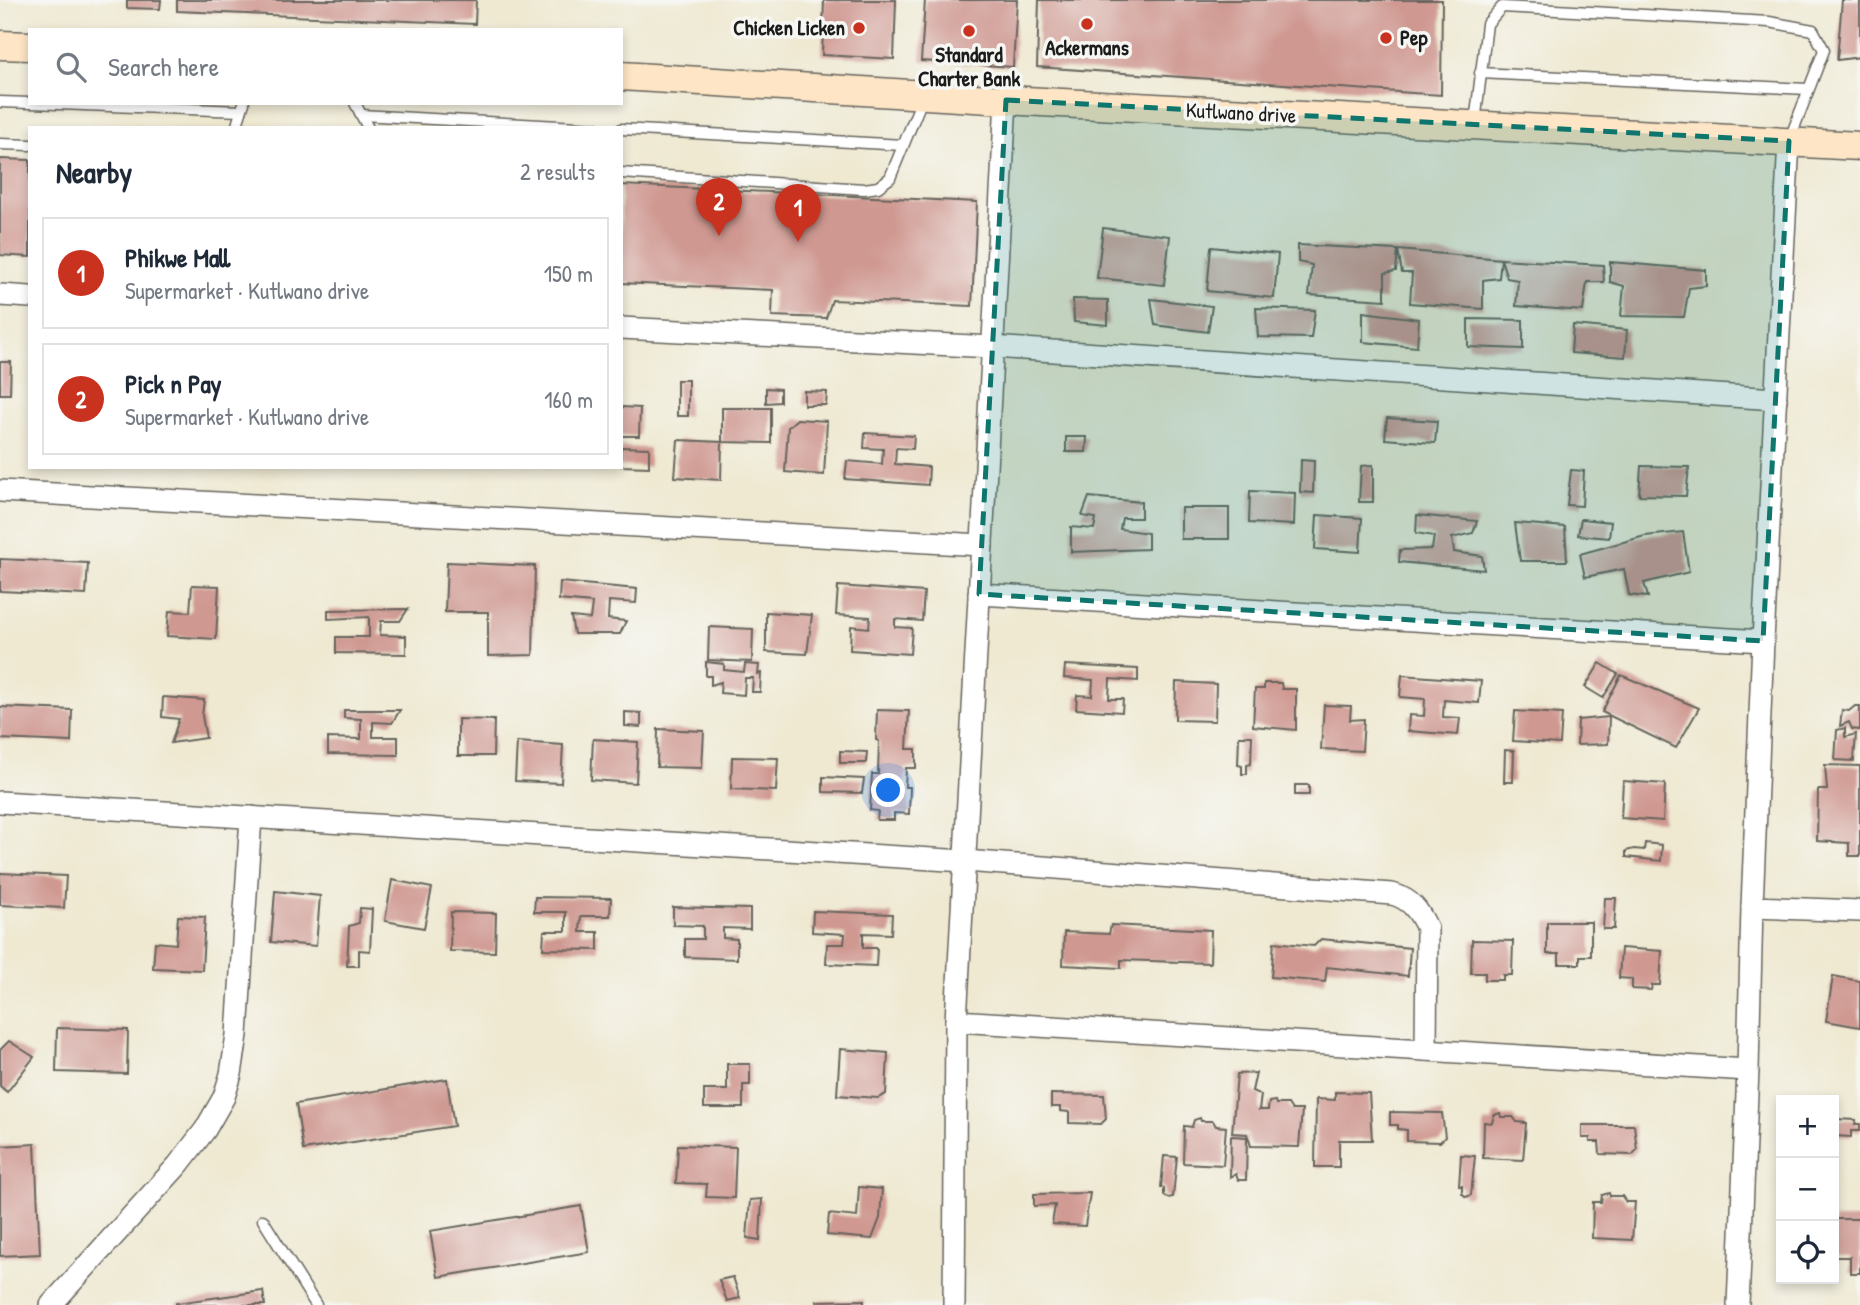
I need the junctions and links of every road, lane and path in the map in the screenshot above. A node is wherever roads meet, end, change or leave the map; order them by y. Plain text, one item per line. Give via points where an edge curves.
1 (0, 45) edge
2 (28, 46) edge
3 (1480, 72) junction
4 (623, 76) edge
5 (1808, 89) junction
6 (924, 95) junction
7 (1006, 100) junction
8 (0, 102) edge
9 (28, 103) edge
10 (137, 105) edge
11 (356, 105) edge
12 (243, 107) edge
13 (361, 115) junction
14 (1474, 125) junction
15 (237, 126) edge
16 (367, 126) edge
17 (560, 126) edge
18 (623, 129) edge
19 (1789, 141) junction
20 (0, 144) edge
21 (28, 145) edge
22 (903, 145) junction
23 (1860, 146) edge
24 (623, 173) edge
25 (0, 295) edge
26 (28, 297) edge
27 (623, 328) edge
28 (992, 347) junction
29 (1776, 399) junction
30 (0, 491) edge
31 (982, 545) junction
32 (979, 594) junction
33 (1763, 641) junction
34 (0, 802) edge
35 (251, 817) junction
36 (965, 861) junction
37 (1752, 907) junction
38 (1860, 911) edge
39 (956, 1021) junction
40 (1426, 1050) junction
41 (1748, 1070) junction
42 (263, 1220) dead end
43 (51, 1305) edge
44 (316, 1305) edge
45 (954, 1305) edge
46 (1738, 1305) edge

1 - 2 street
3 - 5 lane
3 - 5 lane via 1487,24 1502,7 1769,22 1813,30 1824,50
3 - 14 lane
4 - 6 street, Kutlwano drive
5 - 19 lane
6 - 7 street, Kutlwano drive
6 - 22 lane
7 - 14 street, Kutlwano drive
7 - 28 street
8 - 9 lane
10 - 12 lane
11 - 13 lane
12 - 15 lane
13 - 16 lane
13 - 17 lane
14 - 19 street, Kutlwano drive
18 - 22 lane
19 - 23 street, Kutlwano drive
19 - 29 street
20 - 21 lane
22 - 24 lane via 890,178 878,187 864,189
25 - 26 street
27 - 28 street
28 - 29 street
28 - 31 street
29 - 33 street
30 - 31 street
31 - 32 street
32 - 33 street
32 - 36 street
33 - 37 street
34 - 35 street
35 - 36 street
35 - 43 street via 237,1035 224,1097 178,1165
36 - 39 street
36 - 40 street via 1402,897 1427,928
37 - 38 street
37 - 41 street
39 - 40 street
39 - 45 street
40 - 41 street
41 - 46 street
42 - 44 lane

